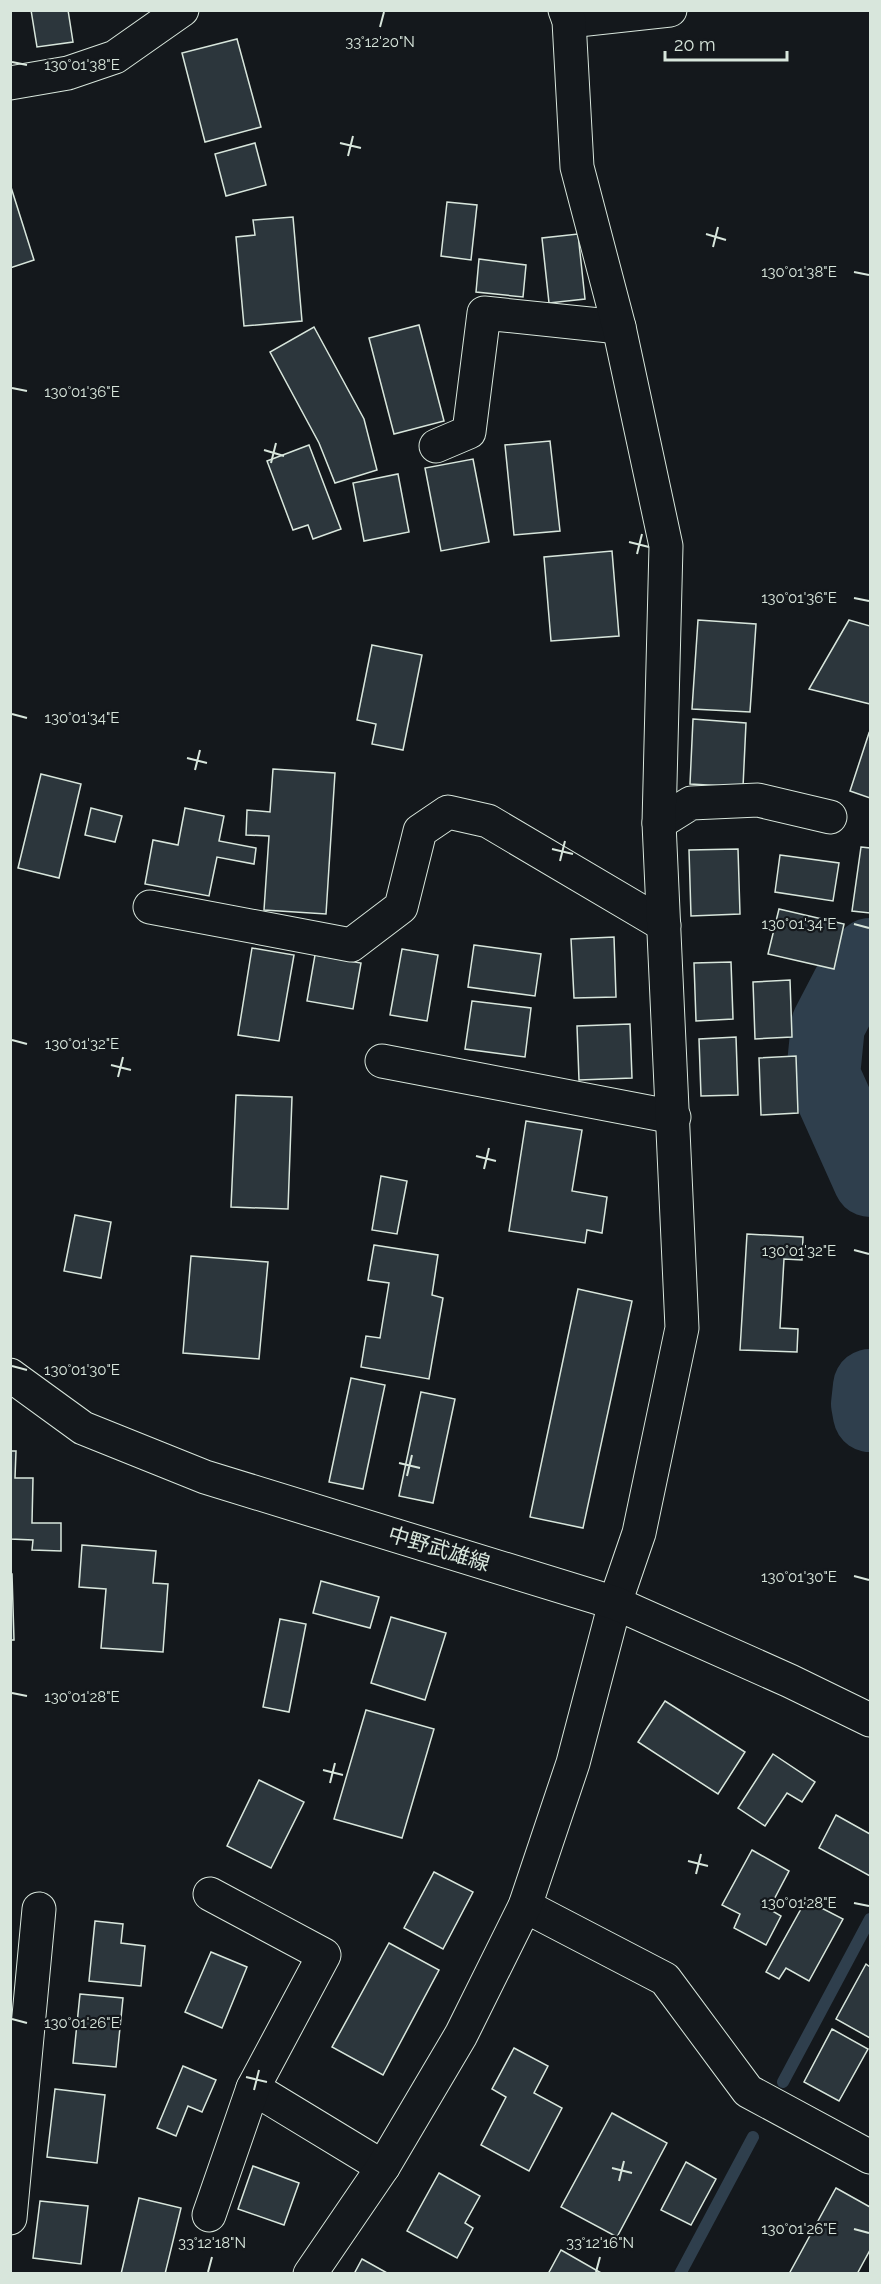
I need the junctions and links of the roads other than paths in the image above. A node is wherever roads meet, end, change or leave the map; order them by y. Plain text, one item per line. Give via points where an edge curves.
1 (182, 10) edge
2 (670, 10) edge
3 (567, 16) edge
4 (10, 83) edge
5 (619, 327) junction
6 (436, 446) dead end
7 (830, 817) dead end
8 (659, 823) junction
9 (150, 907) dead end
10 (664, 925) junction
11 (382, 1061) dead end
12 (674, 1117) junction
13 (10, 1375) edge
14 (615, 1603) junction
15 (870, 1720) edge
16 (210, 1894) dead end
17 (525, 1905) junction
18 (39, 1909) dead end
19 (254, 2088) junction
20 (870, 2157) edge
21 (13, 2167) edge
22 (383, 2167) junction
23 (209, 2215) dead end
24 (10, 2218) edge
25 (310, 2274) edge

1 - 4 street via 115,57 68,73
2 - 3 street
3 - 5 street via 577,167
5 - 6 street via 484,313 469,432
5 - 8 street via 666,546
7 - 8 street via 758,800 691,803
8 - 10 street
9 - 10 street via 351,945 401,907 420,831 448,812 488,821
10 - 12 street
11 - 12 street
12 - 14 street via 682,1328 639,1533
13 - 14 street, 中野武雄線 via 83,1428 205,1477
14 - 15 street, 中野武雄線
14 - 17 street via 573,1763
16 - 19 street via 324,1955
17 - 20 street via 665,1979 748,2091
17 - 22 street via 461,2034
18 - 21 street
19 - 22 street
19 - 23 street
21 - 24 street
22 - 25 street

